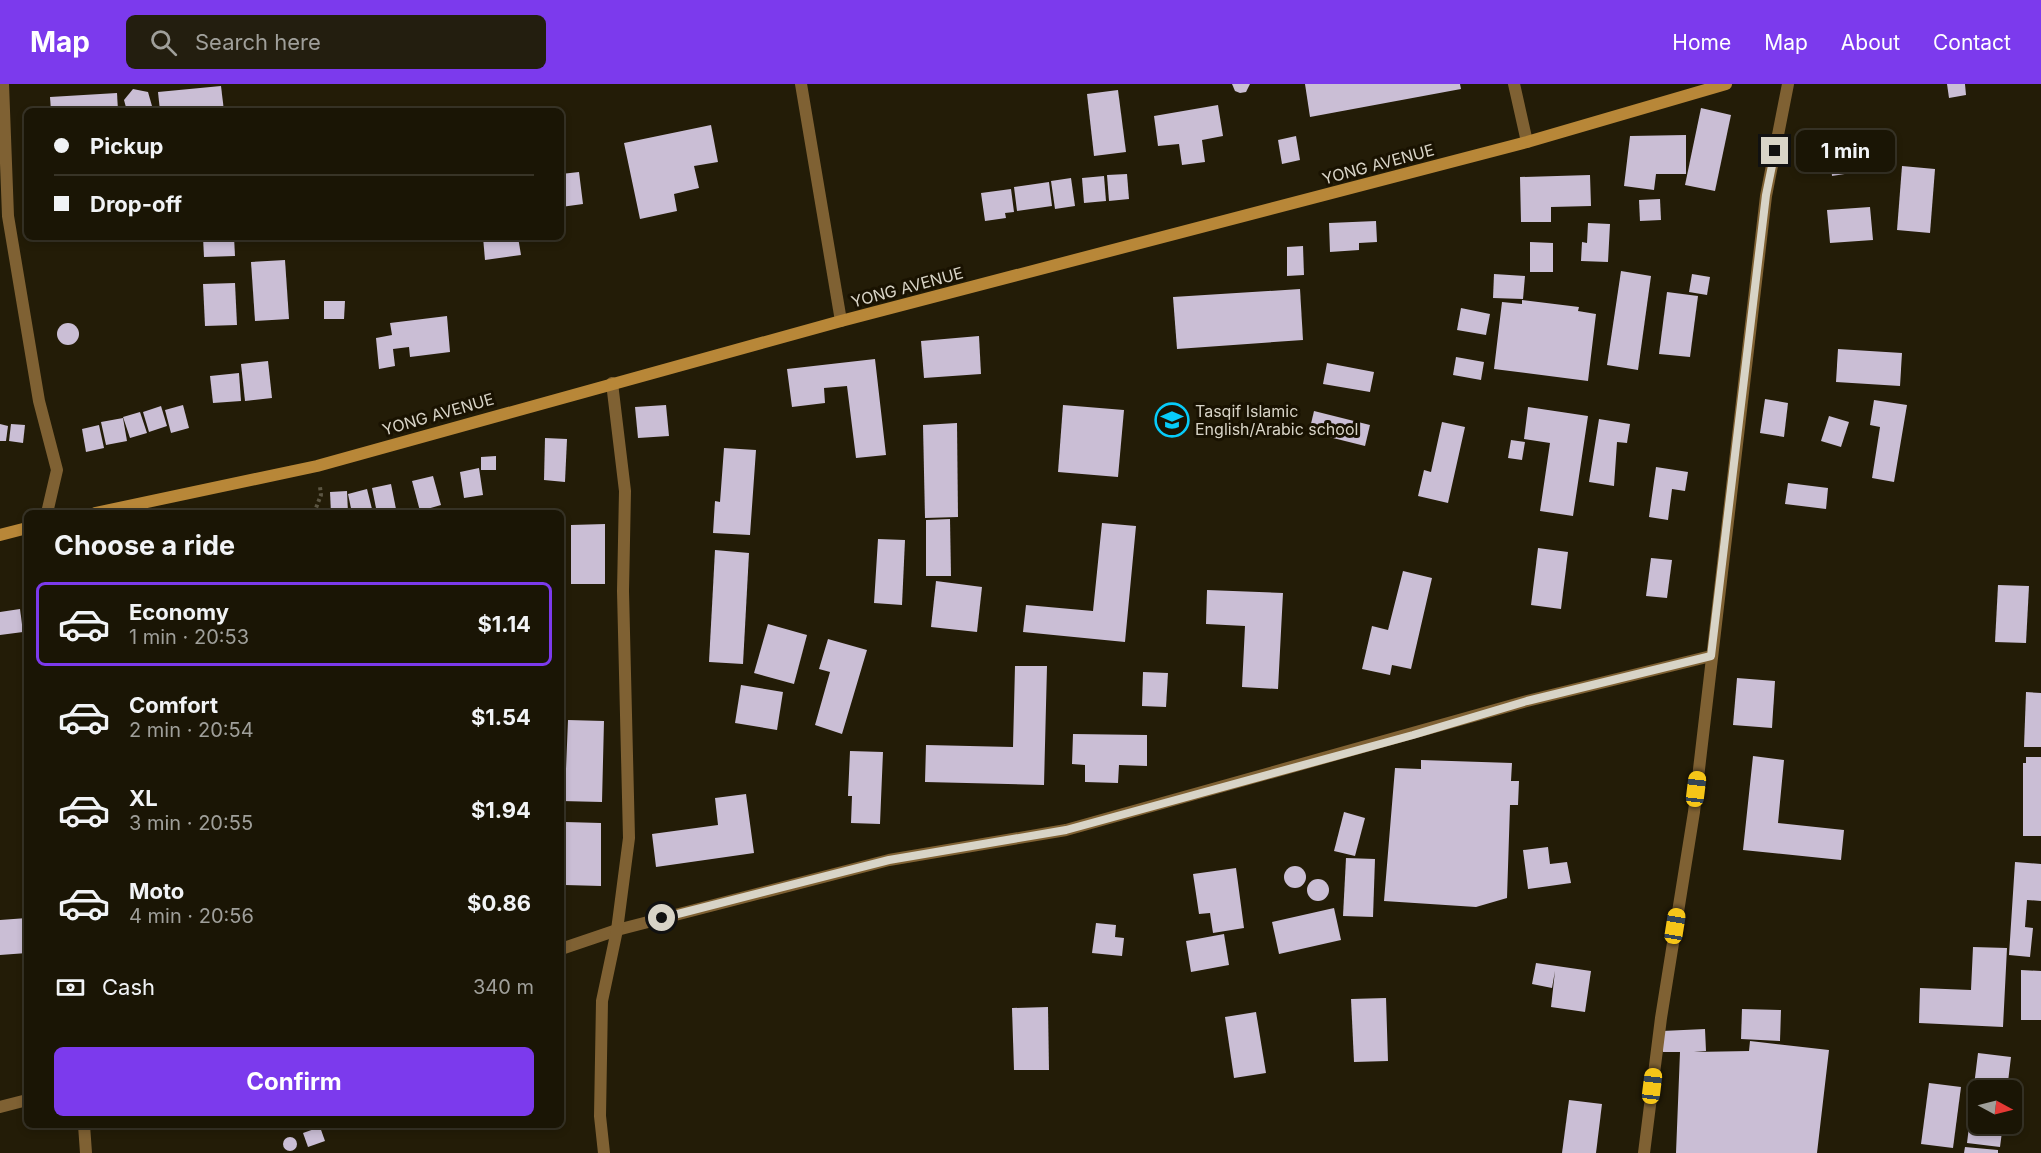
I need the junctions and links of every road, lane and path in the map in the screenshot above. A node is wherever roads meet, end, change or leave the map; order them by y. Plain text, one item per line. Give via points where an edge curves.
1 (3, 84) edge
2 (801, 84) edge
3 (1514, 84) edge
4 (1725, 84) edge
5 (1788, 84) edge
6 (1527, 142) junction
7 (841, 321) junction
8 (612, 383) junction
9 (48, 510) edge
10 (109, 510) edge
11 (24, 529) edge
12 (0, 535) edge
13 (1711, 656) junction
14 (617, 930) junction
15 (564, 948) edge
16 (24, 1101) edge
17 (0, 1107) edge
18 (84, 1128) edge
19 (86, 1153) edge
20 (604, 1153) edge
21 (1644, 1153) edge

1 - 9 street via 8,216 39,401 57,470
2 - 7 street
3 - 6 street
4 - 6 street, YONG AVENUE
5 - 13 street via 1766,195
6 - 7 street, YONG AVENUE
7 - 8 street, YONG AVENUE
8 - 10 street, YONG AVENUE via 316,466
8 - 14 street via 625,492 623,591 629,838
11 - 12 street
13 - 14 street via 1527,701 1066,830 889,860
13 - 21 street via 1694,812
14 - 15 street
14 - 20 street via 602,1001 600,1116
16 - 17 street
18 - 19 street

